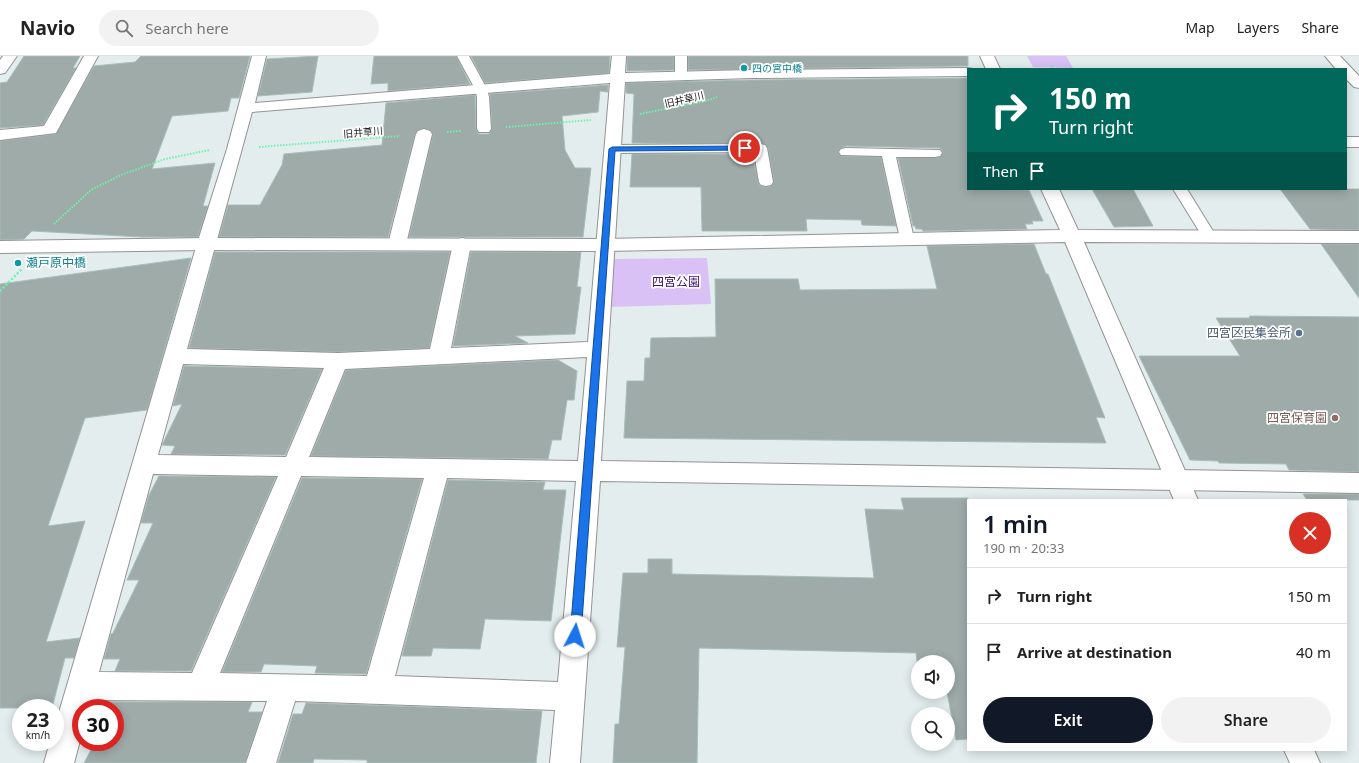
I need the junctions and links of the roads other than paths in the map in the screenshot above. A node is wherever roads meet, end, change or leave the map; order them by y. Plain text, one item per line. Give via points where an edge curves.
1 (10, 56) edge
2 (91, 56) edge
3 (259, 56) edge
4 (463, 56) edge
5 (620, 56) edge
6 (682, 56) edge
7 (987, 56) edge
8 (1332, 56) edge
9 (993, 68) edge
10 (1344, 68) edge
11 (0, 70) edge
12 (967, 72) edge
13 (681, 76) junction
14 (618, 78) junction
15 (481, 89) junction
16 (246, 108) junction
17 (484, 129) road end
18 (424, 134) road end
19 (0, 136) edge
20 (1347, 142) edge
21 (1359, 142) edge
22 (612, 149) junction
23 (846, 152) dead end
24 (888, 153) junction
25 (935, 153) dead end
26 (766, 182) dead end
27 (1050, 190) edge
28 (1181, 190) edge
29 (1072, 236) junction
30 (1209, 236) junction
31 (1359, 237) edge
32 (907, 239) junction
33 (206, 244) junction
34 (397, 244) junction
35 (462, 244) junction
36 (605, 245) junction
37 (0, 247) edge
38 (598, 349) junction
39 (174, 356) junction
40 (439, 357) junction
41 (338, 362) junction
42 (143, 464) junction
43 (294, 466) junction
44 (438, 468) junction
45 (589, 470) junction
46 (1359, 483) edge
47 (1181, 490) edge
48 (81, 686) junction
49 (200, 687) junction
50 (286, 687) junction
51 (378, 690) junction
52 (570, 696) junction
53 (1299, 751) edge
54 (59, 763) edge
55 (260, 763) edge
56 (565, 763) edge
57 (1305, 763) edge

1 - 11 street
2 - 19 street via 50,130
3 - 16 street
4 - 15 lane
5 - 14 street
6 - 13 lane
7 - 9 street
8 - 10 street
12 - 13 street
13 - 14 street
14 - 15 street
14 - 22 street
15 - 16 street
15 - 17 lane
16 - 33 street
18 - 34 street
20 - 21 street
22 - 26 lane via 760,148
22 - 36 street
23 - 24 lane
24 - 25 lane
24 - 32 lane
27 - 29 street
28 - 30 lane
29 - 30 street
29 - 32 street
29 - 47 street
30 - 31 street
32 - 36 street
33 - 34 street
33 - 37 street
33 - 39 street
34 - 35 street
35 - 36 street
35 - 40 street
36 - 38 street
38 - 40 street
38 - 45 street
39 - 41 street
39 - 42 street
40 - 41 street
41 - 43 street
42 - 43 street
42 - 48 street
43 - 44 street
43 - 49 street
44 - 45 street
44 - 51 street
45 - 47 street
45 - 52 street
46 - 47 street
48 - 49 street
48 - 54 street
49 - 50 street
50 - 51 street
50 - 55 street
51 - 52 street
52 - 56 street
53 - 57 street

